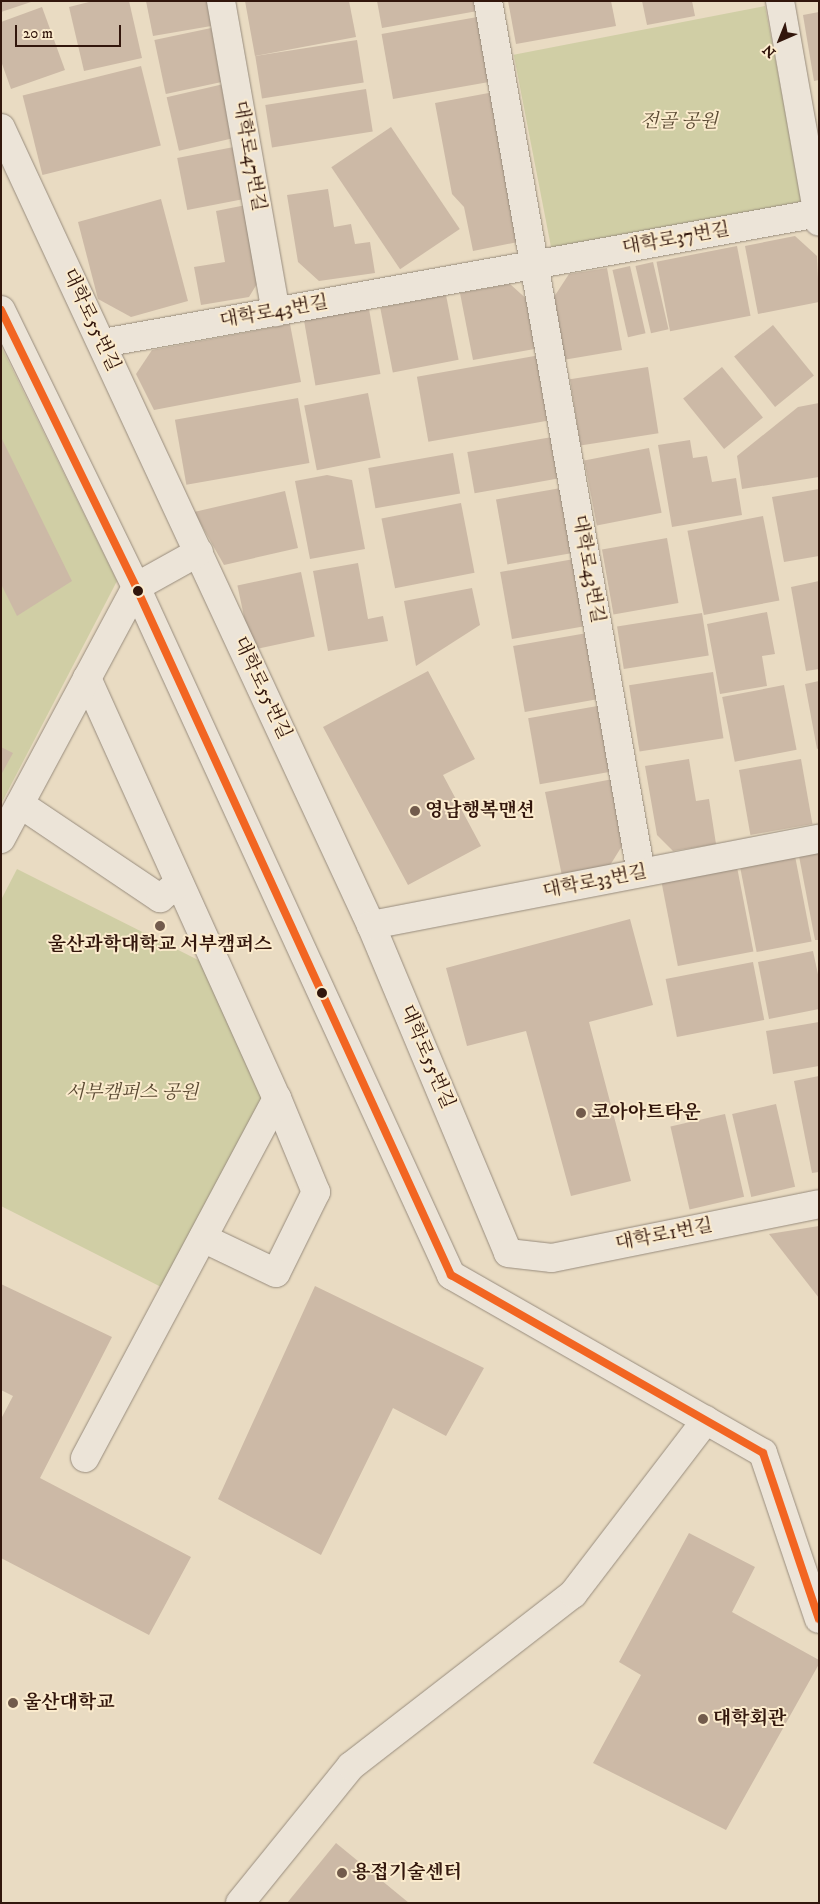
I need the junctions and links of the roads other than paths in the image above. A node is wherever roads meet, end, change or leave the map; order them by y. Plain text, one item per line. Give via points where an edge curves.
1 (221, 1) edge
2 (488, 1) edge
3 (780, 1) edge
4 (1, 128) edge
5 (818, 216) edge
6 (534, 265) junction
7 (1, 310) edge
8 (276, 312) junction
9 (102, 343) junction
10 (199, 552) junction
11 (136, 587) junction
12 (87, 678) junction
13 (20, 804) junction
14 (1, 839) edge
15 (819, 839) edge
16 (641, 873) junction
17 (179, 883) junction
18 (371, 924) junction
19 (277, 1098) junction
20 (819, 1204) edge
21 (203, 1238) junction
22 (508, 1253) joint
23 (706, 1420) junction
24 (85, 1458) dead end
25 (819, 1619) edge
26 (240, 1903) edge

1 - 8 street, 대학로47번길
2 - 6 street, 대학로43번길
3 - 5 street, 대학로37번길
4 - 9 street, 대학로55번길
5 - 6 street, 대학로37번길
6 - 8 street, 대학로43번길
6 - 16 street, 대학로43번길
7 - 11 street
8 - 9 street, 대학로43번길
9 - 10 street, 대학로55번길
10 - 11 street
10 - 18 street, 대학로55번길
11 - 12 street
11 - 23 street via 452,1275
12 - 13 street
12 - 17 street
13 - 14 street
13 - 17 street via 160,898
15 - 16 street, 대학로33번길
16 - 18 street, 대학로33번길
17 - 19 street
18 - 22 street, 대학로55번길
19 - 21 street
19 - 21 street via 316,1192 276,1273
20 - 22 street, 대학로1번길 via 552,1258
21 - 24 street
23 - 25 street via 764,1453
23 - 26 street via 573,1594 351,1766

